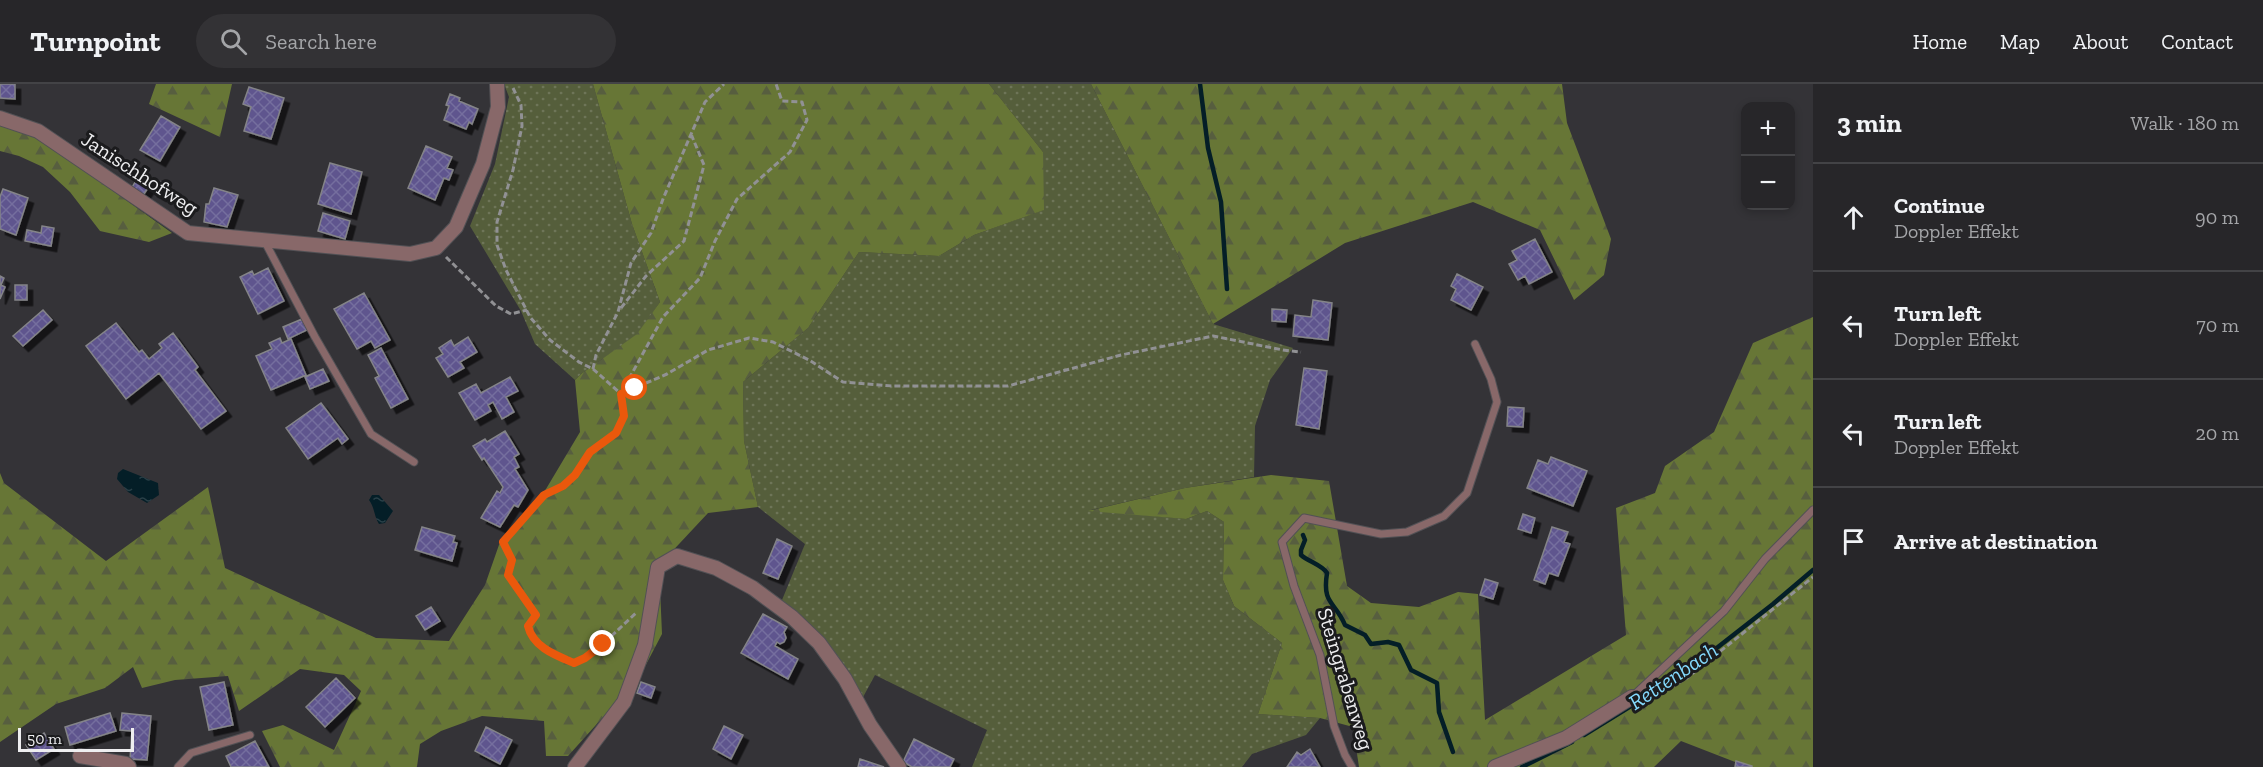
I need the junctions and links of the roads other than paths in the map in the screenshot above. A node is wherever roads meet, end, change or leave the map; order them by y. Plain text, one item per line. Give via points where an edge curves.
1 (497, 84) edge
2 (0, 118) edge
3 (264, 240) junction
4 (1475, 344) dead end
5 (414, 462) dead end
6 (1813, 510) edge
7 (1636, 701) joint
8 (250, 735) dead end
9 (80, 756) dead end
10 (129, 767) edge
11 (178, 767) edge
12 (575, 767) edge
13 (899, 767) edge
14 (1352, 767) edge
15 (1495, 767) edge

1 - 3 street, Janischhofweg via 498,107 483,164 456,227 438,246 410,254
2 - 3 street, Janischhofweg via 38,130 188,233
3 - 5 lane via 370,434
4 - 14 lane, Steingrabenweg via 1497,402 1467,494 1444,516 1407,531 1381,534 1304,518 1282,542 1320,655 1334,726
6 - 7 lane via 1765,559 1724,611
7 - 15 street via 1566,738
8 - 11 lane via 190,753
9 - 10 street
12 - 13 street via 624,702 645,645 658,567 677,556 716,568 753,588 792,617 819,643

